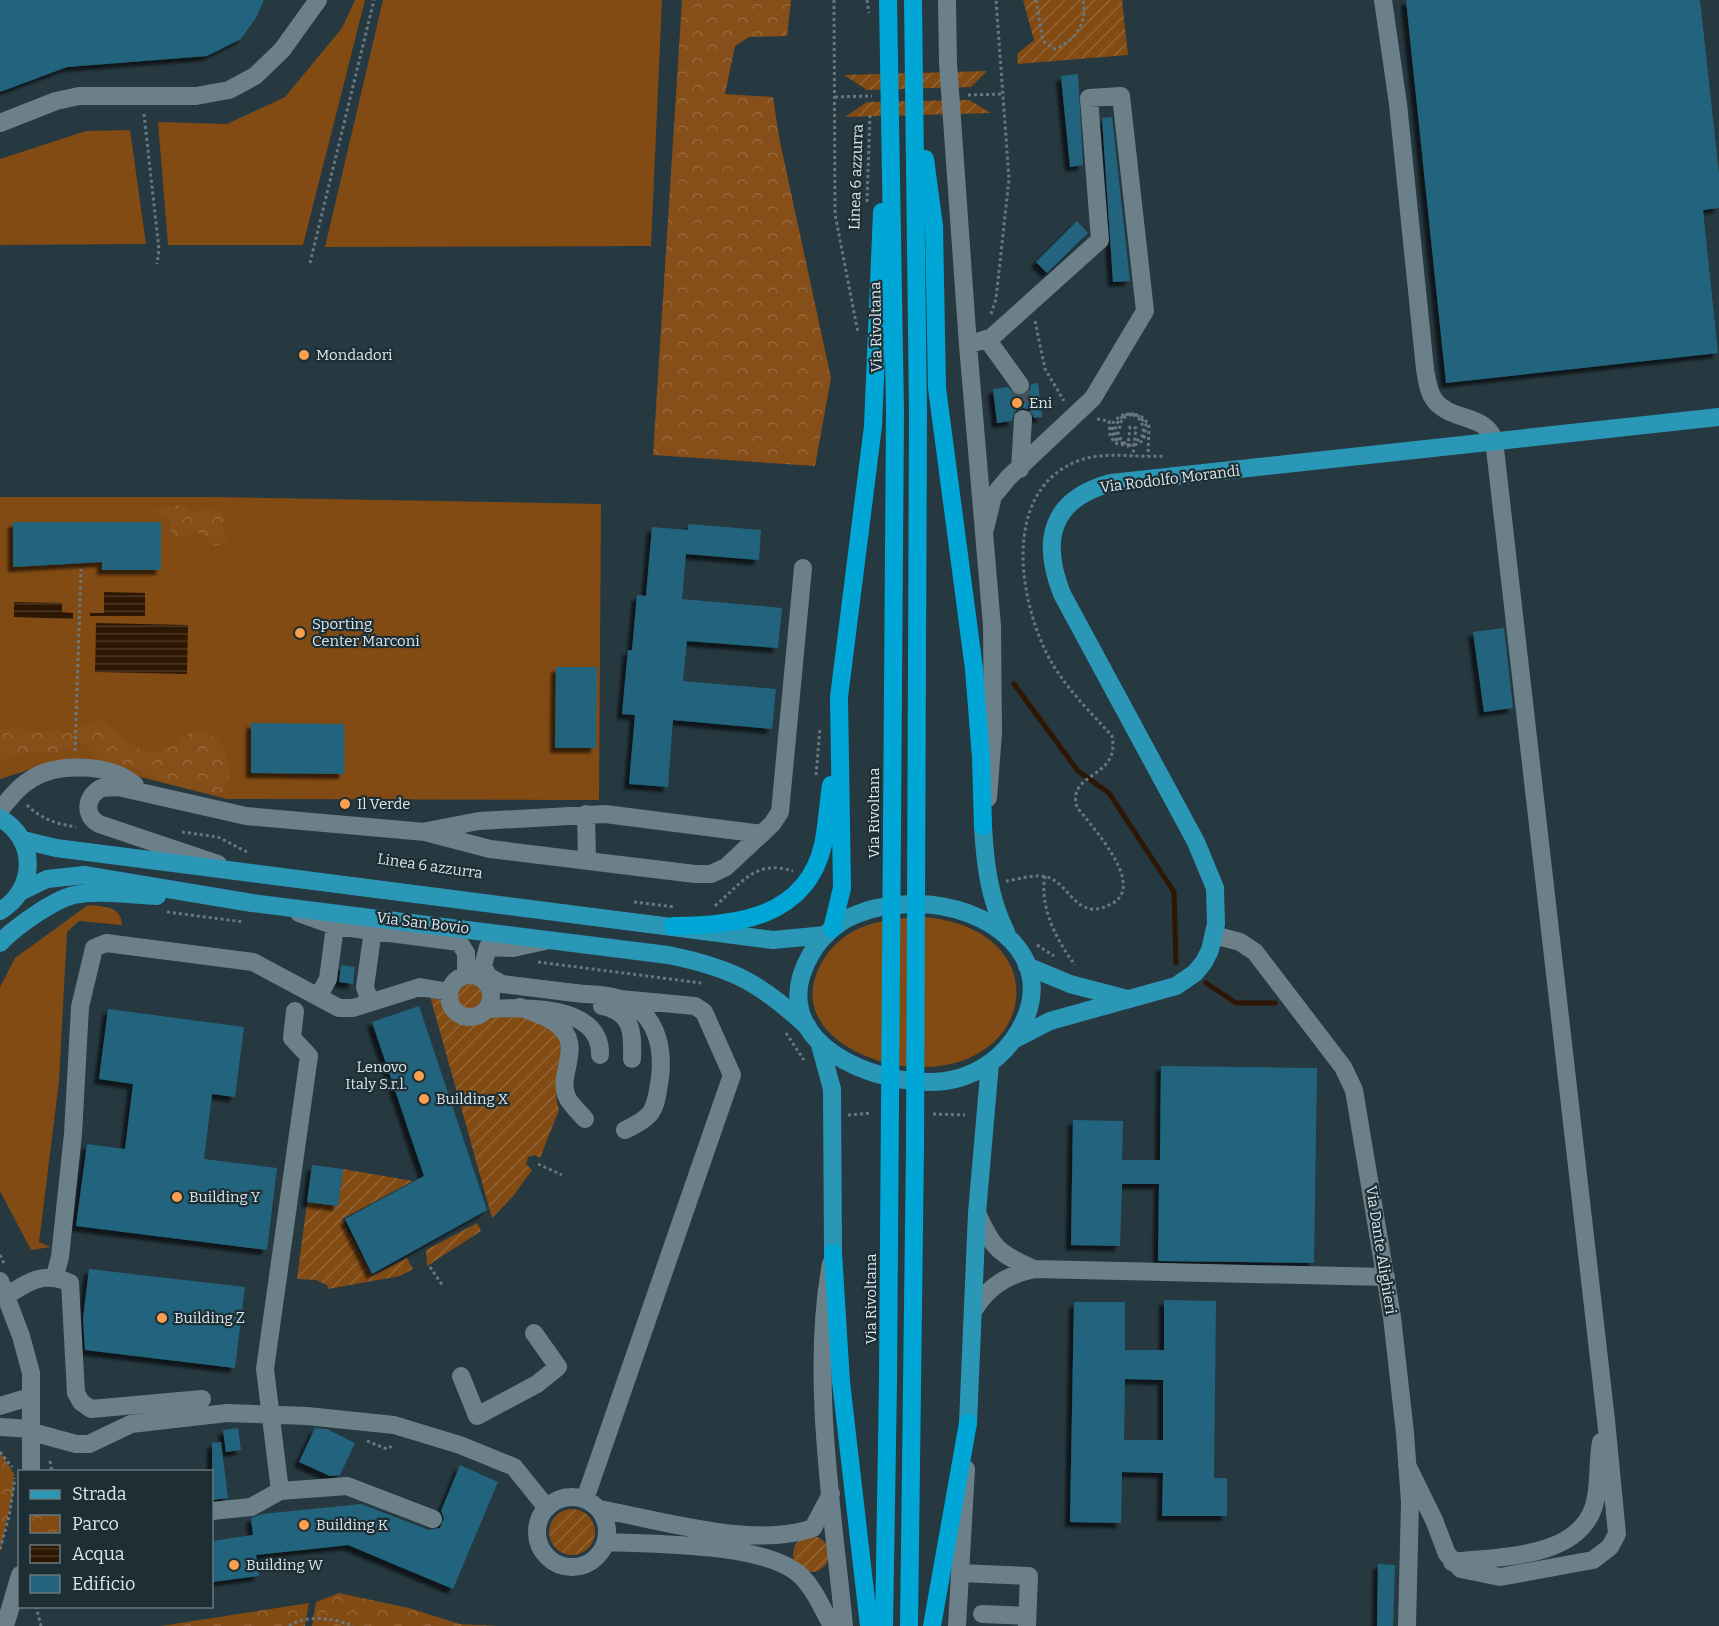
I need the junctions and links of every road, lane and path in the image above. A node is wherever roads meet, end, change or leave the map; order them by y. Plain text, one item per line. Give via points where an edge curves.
1 (300, 0) edge
2 (318, 0) edge
3 (374, 0) edge
4 (834, 0) edge
5 (867, 0) edge
6 (888, 0) edge
7 (913, 0) edge
8 (947, 0) edge
9 (996, 0) edge
10 (1036, 0) edge
11 (1083, 0) edge
12 (1383, 0) edge
13 (870, 22) dead end
14 (302, 24) junction
15 (871, 91) dead end
16 (142, 96) junction
17 (871, 102) dead end
18 (915, 105) junction
19 (870, 114) dead end
20 (0, 123) edge
21 (892, 132) junction
22 (867, 206) dead end
23 (310, 263) dead end
24 (157, 264) dead end
25 (1031, 302) junction
26 (988, 321) dead end
27 (858, 334) dead end
28 (987, 339) junction
29 (968, 345) junction
30 (1020, 385) tunnel mouth
31 (1076, 415) junction
32 (1719, 417) edge
33 (1023, 419) tunnel mouth
34 (1115, 442) junction
35 (1133, 456) junction
36 (1163, 456) dead end
37 (1148, 457) junction
38 (1020, 469) junction
39 (985, 530) junction
40 (803, 568) dead end
41 (81, 570) dead end
42 (838, 730) junction
43 (74, 769) junction
44 (13, 793) junction
45 (145, 794) junction
46 (0, 810) edge
47 (88, 810) junction
48 (586, 814) junction
49 (0, 818) edge
50 (983, 826) junction
51 (76, 827) junction
52 (175, 831) dead end
53 (425, 832) junction
54 (762, 834) junction
55 (74, 838) dead end
56 (23, 840) junction
57 (254, 855) dead end
58 (587, 861) junction
59 (795, 870) dead end
60 (240, 872) junction
61 (1045, 876) junction
62 (1001, 882) dead end
63 (22, 891) junction
64 (630, 902) dead end
65 (252, 903) junction
66 (275, 904) junction
67 (676, 907) dead end
68 (0, 910) edge
69 (710, 910) dead end
70 (335, 926) junction
71 (673, 926) junction
72 (373, 930) junction
73 (829, 932) junction
74 (1214, 935) junction
75 (1008, 936) junction
76 (550, 939) junction
77 (1032, 940) dead end
78 (0, 943) edge
79 (1055, 957) dead end
80 (1065, 961) dead end
81 (1027, 966) junction
82 (466, 975) junction
83 (449, 992) junction
84 (318, 997) junction
85 (620, 999) junction
86 (1129, 999) junction
87 (489, 1001) junction
88 (370, 1002) junction
89 (520, 1007) junction
90 (295, 1011) dead end
91 (813, 1034) junction
92 (1013, 1040) junction
93 (600, 1055) dead end
94 (632, 1059) dead end
95 (990, 1063) junction
96 (876, 1113) dead end
97 (931, 1114) dead end
98 (965, 1115) dead end
99 (842, 1116) dead end
100 (585, 1119) dead end
101 (626, 1130) dead end
102 (538, 1164) dead end
103 (562, 1175) dead end
104 (977, 1213) junction
105 (833, 1253) junction
106 (430, 1267) dead end
107 (1034, 1269) junction
108 (55, 1276) junction
109 (1386, 1277) junction
110 (444, 1286) dead end
111 (3, 1289) edge
112 (975, 1308) junction
113 (534, 1333) dead end
114 (461, 1376) dead end
115 (30, 1397) junction
116 (202, 1399) dead end
117 (0, 1406) edge
118 (271, 1417) junction
119 (1606, 1420) junction
120 (318, 1421) dead end
121 (968, 1423) junction
122 (0, 1427) edge
123 (32, 1431) junction
124 (0, 1452) edge
125 (1407, 1465) junction
126 (23, 1470) edge
127 (18, 1473) edge
128 (18, 1487) edge
129 (280, 1491) junction
130 (832, 1492) junction
131 (592, 1504) junction
132 (547, 1508) junction
133 (213, 1511) edge
134 (433, 1518) dead end
135 (606, 1542) junction
136 (0, 1549) edge
137 (1452, 1562) junction
138 (960, 1573) junction
139 (18, 1582) edge
140 (36, 1608) edge
141 (982, 1614) dead end
142 (1027, 1621) edge
143 (5, 1626) edge
144 (41, 1626) edge
145 (289, 1626) edge
146 (353, 1626) edge
147 (832, 1626) edge
148 (844, 1626) edge
149 (869, 1626) edge
150 (884, 1626) edge
151 (909, 1626) edge
152 (932, 1626) edge
153 (957, 1626) edge
154 (1407, 1626) edge

1 - 14 street
2 - 14 street
3 - 23 path
4 - 27 path via 835,214
5 - 13 path
6 - 21 highway, Via Rivoltana
7 - 18 highway
8 - 29 street
9 - 26 path via 1009,179 996,299
10 - 11 path via 1043,41 1055,49 1079,32
12 - 119 street via 1429,392 1437,404 1488,427 1494,440
14 - 16 street via 255,76 229,90 196,96
15 - 17 path, Linea 6 azzurra
16 - 20 street via 79,96
16 - 24 path via 159,250
18 - 50 highway via 931,192 937,388 974,669
18 - 151 highway via 918,414
19 - 22 path, Linea 6 azzurra
21 - 42 highway via 878,260 873,426 845,636
21 - 150 highway, Via Rivoltana via 895,412
25 - 28 street
25 - 31 path via 1045,369
25 - 31 street via 1100,240 1089,98 1121,96 1145,311 1093,398
28 - 29 street
28 - 30 street
29 - 39 street
31 - 34 path via 1109,421 1109,432
31 - 38 street
32 - 74 main road, Via Rodolfo Morandi via 1111,483 1078,496 1061,513 1055,525 1051,561 1062,594 1211,874 1216,899
33 - 38 street
34 - 35 path via 1128,446 1130,427 1136,428
34 - 37 path via 1113,423 1125,414 1130,414 1133,415 1139,418 1143,435 1133,446 1126,445 1118,440 1116,423 1124,416 1128,414 1133,414 1137,415 1140,416 1146,425 1144,440 1136,446 1129,446 1124,444 1121,440 1118,433 1122,419 1131,415 1136,414 1140,415 1149,426
35 - 37 path
35 - 61 path via 1081,460 1060,471 1041,491 1029,514 1023,539 1030,607 1040,638 1054,666 1112,736 1115,750 1109,762 1077,788 1074,797 1123,872 1124,889 1118,900 1092,909 1079,905 1058,882
36 - 37 path
38 - 39 street via 993,496
39 - 50 street via 994,680 992,763
40 - 54 street via 782,805 777,818
41 - 43 path
42 - 71 highway via 823,845 816,865 797,892 757,918
42 - 73 highway via 842,888
43 - 44 street via 44,772
43 - 45 street via 120,776
44 - 46 street
44 - 51 path via 37,814
45 - 47 street via 118,787 101,788 89,800
45 - 53 street via 246,816
47 - 51 path via 79,813
47 - 60 street via 91,820 108,828
48 - 53 street via 464,822
48 - 54 street
48 - 58 street
49 - 56 main road
50 - 75 main road via 989,883
51 - 55 path
52 - 57 path via 218,837
53 - 58 street via 489,849
54 - 58 street via 726,867 711,874
56 - 60 main road, Via San Bovio via 56,848
56 - 63 main road via 28,865
59 - 69 path via 761,868
60 - 71 main road, Via San Bovio
61 - 62 path
61 - 80 path via 1043,885 1051,922 1058,941 1075,965
63 - 65 main road, Via San Bovio via 47,879 84,875
63 - 68 main road, Via San Bovio
64 - 67 path
65 - 66 main road, Via San Bovio
65 - 78 main road via 167,896 74,895 41,912
66 - 70 street
66 - 76 main road, Via San Bovio
70 - 72 street
70 - 84 street via 328,979
71 - 73 main road, Via San Bovio via 782,940
72 - 82 street via 459,942 466,953
72 - 88 street via 365,987
73 - 75 main road via 862,912 923,903 973,913
73 - 91 main road via 810,955 801,979 802,1013
74 - 86 main road, Via Rodolfo Morandi via 1204,962 1190,977 1165,990
74 - 109 street, Via Dante Alighieri via 1255,951 1343,1067 1354,1090 1360,1117
75 - 81 main road
76 - 85 street via 513,948 488,947 483,966 502,984
76 - 91 main road, Via San Bovio via 647,952 724,969 771,994
77 - 79 path
81 - 86 main road, Via Rodolfo Morandi via 1096,992
81 - 92 main road via 1029,1008
82 - 83 street via 455,981
82 - 87 street via 482,979
83 - 87 street via 452,1007 462,1016 476,1017
83 - 88 street via 420,987
84 - 88 street via 346,1009
84 - 108 street via 253,962 106,943 94,948 80,1007 73,1134
85 - 101 street via 645,1014 654,1027 661,1066 653,1113
85 - 131 street via 695,1006 704,1012 732,1075
86 - 92 main road, Via Rodolfo Morandi via 1050,1021
87 - 89 street
87 - 94 street via 616,1009 624,1015 632,1034
89 - 93 street via 569,1015 586,1022 598,1040
89 - 100 street via 555,1023 567,1038 567,1098
90 - 118 street via 292,1038 309,1056 266,1369
91 - 95 main road via 830,1053 852,1066 903,1080 954,1079
91 - 105 main road via 827,1064 832,1089
92 - 95 main road
95 - 104 main road
96 - 99 path
97 - 98 path
102 - 103 path
104 - 107 street via 990,1243 1006,1256
104 - 112 main road
105 - 130 street via 823,1306 827,1454
105 - 149 highway via 841,1382
106 - 110 path
107 - 109 street
107 - 112 street via 1012,1274 986,1291
108 - 111 street
108 - 116 street via 70,1283 73,1369 81,1402 91,1409 110,1409
109 - 125 street, Via Dante Alighieri
111 - 115 street via 31,1373
112 - 121 main road
113 - 114 street via 558,1367 513,1399 477,1416
115 - 117 street
115 - 123 street
118 - 120 street
118 - 129 street
119 - 137 street via 1593,1508 1576,1533 1550,1547
119 - 137 street via 1617,1534 1602,1556 1500,1577 1461,1569
121 - 138 street
121 - 152 highway
122 - 123 street
123 - 126 street
123 - 132 street via 89,1444 131,1424 227,1413 394,1425 514,1467
124 - 127 path
125 - 137 street
125 - 154 street, Via Dante Alighieri
128 - 136 path
129 - 133 street via 251,1507
129 - 134 street via 347,1486
130 - 131 street via 813,1528 766,1537 737,1535
130 - 148 street
131 - 132 street via 565,1498
131 - 135 street via 607,1524
132 - 135 street via 539,1522 538,1539 551,1560 567,1567 583,1566 597,1557
135 - 147 street via 735,1551 787,1567 806,1581
138 - 142 street via 1029,1576
138 - 153 street
139 - 143 street
140 - 144 path
141 - 142 street
145 - 146 path via 318,1619

